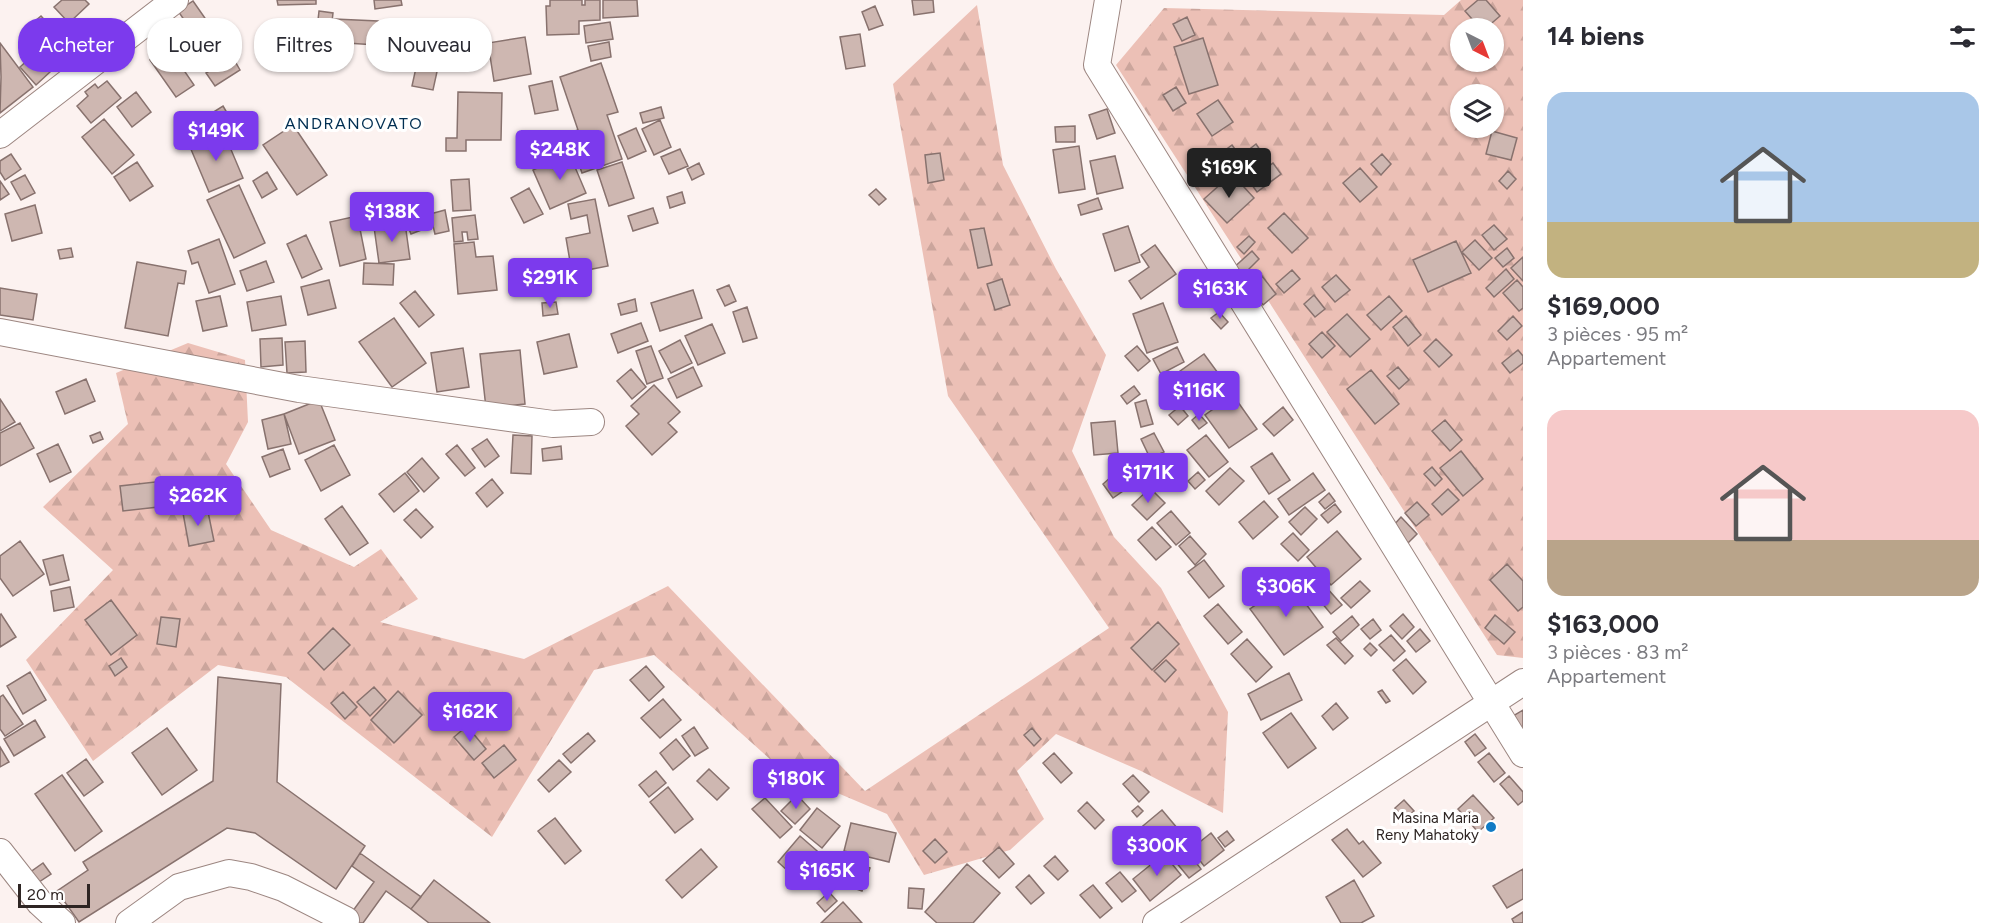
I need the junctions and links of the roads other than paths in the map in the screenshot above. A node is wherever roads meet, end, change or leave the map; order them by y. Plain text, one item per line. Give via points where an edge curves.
1 (175, 0) edge
2 (1108, 0) edge
3 (0, 135) edge
4 (0, 332) edge
5 (591, 422) dead end
6 (1523, 682) edge
7 (1491, 702) junction
8 (1523, 754) edge
9 (0, 852) edge
10 (346, 920) dead end
11 (62, 923) edge
12 (129, 923) edge
13 (1156, 923) edge

1 - 3 street
2 - 7 street via 1097,65
4 - 5 street via 299,389 553,424
6 - 7 street
7 - 8 street
7 - 13 street
9 - 11 street via 40,903
10 - 12 street via 284,888 230,873 179,887

